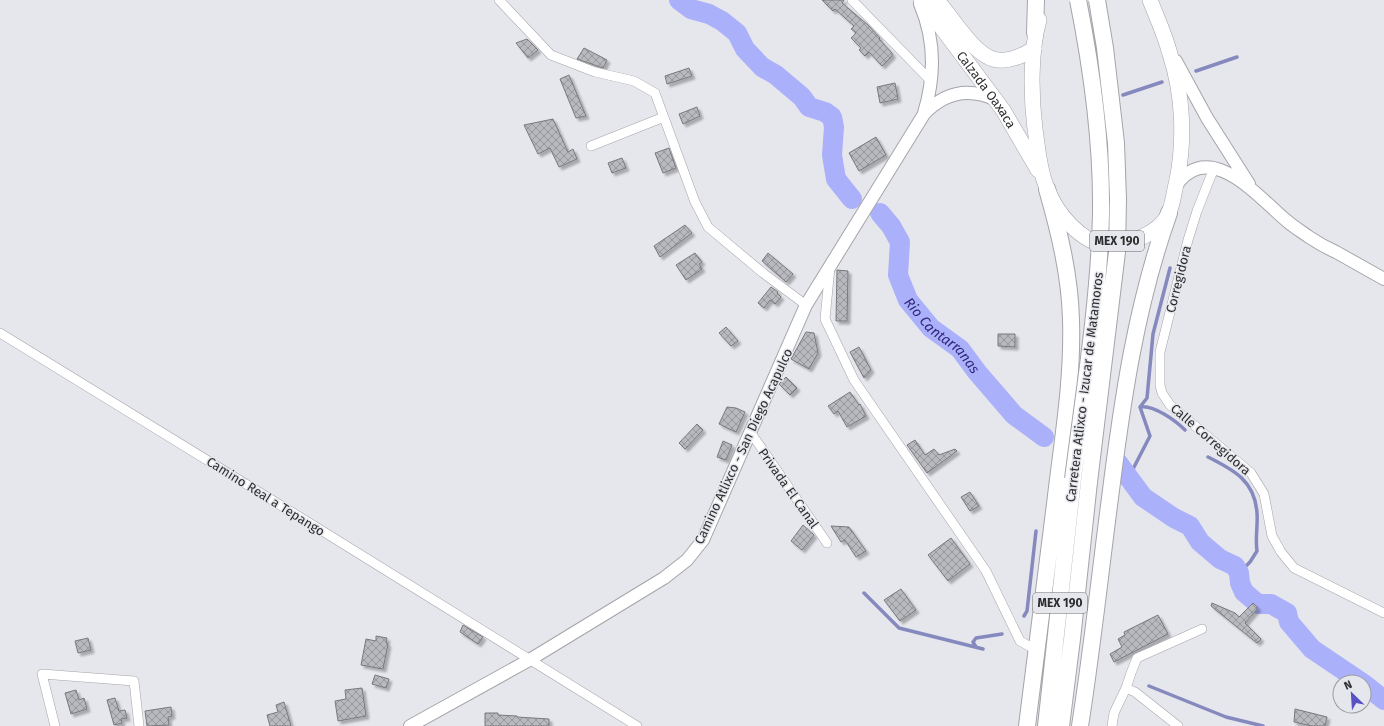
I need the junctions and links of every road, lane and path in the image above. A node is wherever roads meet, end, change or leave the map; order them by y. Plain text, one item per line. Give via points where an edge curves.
1 (499, 0) edge
2 (852, 0) edge
3 (920, 0) edge
4 (937, 0) edge
5 (1036, 0) edge
6 (1043, 0) edge
7 (1078, 0) edge
8 (1097, 0) edge
9 (1150, 0) edge
10 (1165, 38) junction
11 (1034, 41) junction
12 (931, 81) junction
13 (996, 100) junction
14 (924, 114) junction
15 (664, 117) junction
16 (591, 146) dead end
17 (1214, 168) junction
18 (1046, 186) junction
19 (1175, 187) junction
20 (1252, 188) junction
21 (1168, 213) junction
22 (834, 261) junction
23 (1384, 279) edge
24 (806, 305) junction
25 (0, 333) edge
26 (1162, 393) joint
27 (751, 433) junction
28 (827, 543) dead end
29 (1384, 613) edge
30 (1202, 629) dead end
31 (1038, 651) junction
32 (531, 659) junction
33 (1126, 688) junction
34 (55, 726) edge
35 (139, 726) edge
36 (410, 726) edge
37 (637, 726) edge
38 (1027, 726) edge
39 (1046, 726) edge
40 (1061, 726) edge
41 (1080, 726) edge
42 (1112, 726) edge
43 (1178, 726) edge

1 - 15 street via 551,55 595,72 634,81 655,93
2 - 12 street
3 - 12 street, Camino Atlixco - San Diego Acapulco via 930,38
3 - 13 main road, Calzada Oaxaca
4 - 11 main road, Calzada Oaxaca via 972,45 991,58 1007,60 1021,56
5 - 11 highway
6 - 11 main road
7 - 39 highway, Carretera Atlixco - Izucar de Matamoros / MEX 190, bridge via 1095,100 1100,165 1099,262 1072,479
8 - 40 highway, Carretera Atlixco - Izucar de Matamoros / MEX 190, bridge via 1116,143 1117,252
9 - 10 main road
10 - 19 main road via 1175,71 1180,109 1180,152
10 - 20 street via 1207,118
11 - 18 main road via 1034,123
12 - 14 street, Camino Atlixco - San Diego Acapulco
13 - 14 street, Camino Atlixco - San Diego Acapulco via 981,94 956,94 938,101
13 - 18 main road, Calzada Oaxaca
14 - 22 street, Camino Atlixco - San Diego Acapulco
15 - 16 street
15 - 24 street via 695,202 708,227
17 - 19 street via 1194,170 1183,177
17 - 20 street via 1229,173
17 - 26 street, Corregidora via 1188,240 1160,352
18 - 21 main road, Calzada Oaxaca via 1062,215 1075,230 1109,246 1127,243 1146,235 1157,228
18 - 31 highway via 1065,261 1071,318 1069,383
19 - 21 main road
20 - 23 street via 1288,222 1312,239
21 - 41 highway via 1141,311 1124,399
22 - 24 street, Camino Atlixco - San Diego Acapulco
22 - 31 street via 825,319 854,380 986,571 1020,641
24 - 27 street, Camino Atlixco - San Diego Acapulco
25 - 32 street, Camino Real a Tepango
26 - 29 street, Calle Corregidora via 1170,405 1251,473 1264,494 1272,536 1280,552 1294,568
27 - 28 street, Privada El Canal
27 - 32 street, Camino Atlixco - San Diego Acapulco via 703,540 687,560 664,578
30 - 33 street via 1137,658
31 - 38 highway
32 - 36 street, Camino Atlixco - San Diego Acapulco
32 - 37 street, Camino Real a Tepango
33 - 42 street via 1114,714
33 - 43 street via 1135,692
34 - 35 street via 42,674 134,681

